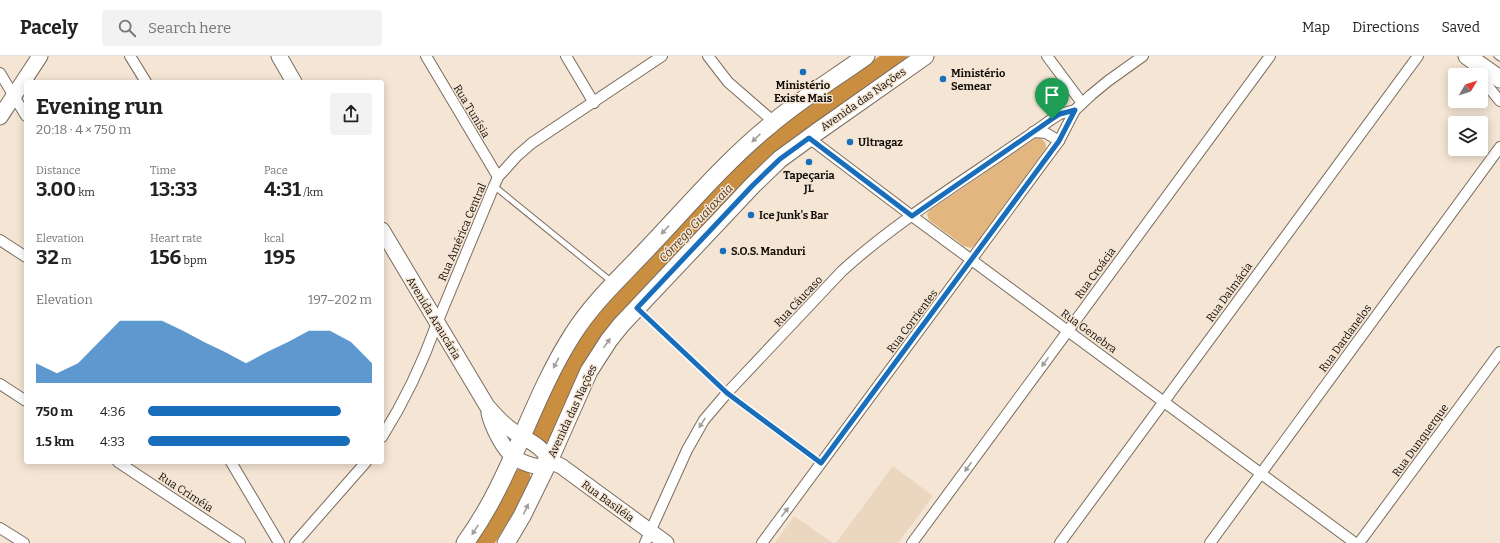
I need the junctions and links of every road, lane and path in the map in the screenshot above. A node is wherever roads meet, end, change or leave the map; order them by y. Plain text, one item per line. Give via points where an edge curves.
1 (40, 56) edge
2 (130, 56) edge
3 (279, 56) edge
4 (426, 56) edge
5 (566, 56) edge
6 (662, 56) edge
7 (708, 56) edge
8 (866, 56) edge
9 (925, 56) edge
10 (1047, 56) edge
11 (1143, 56) edge
12 (1270, 56) edge
13 (1418, 56) edge
14 (1463, 56) edge
15 (1467, 56) edge
16 (1497, 56) edge
17 (1500, 58) edge
18 (1472, 68) edge
19 (0, 72) edge
20 (1500, 79) edge
21 (24, 80) edge
22 (145, 80) edge
23 (293, 80) edge
24 (24, 81) edge
25 (1488, 86) edge
26 (14, 96) junction
27 (1500, 101) edge
28 (594, 103) junction
29 (1078, 107) junction
30 (24, 113) edge
31 (0, 117) edge
32 (774, 122) junction
33 (1033, 132) junction
34 (809, 138) junction
35 (1059, 141) junction
36 (1500, 147) edge
37 (496, 182) junction
38 (912, 216) junction
39 (384, 233) edge
40 (0, 240) edge
41 (24, 256) edge
42 (972, 260) junction
43 (614, 284) junction
44 (637, 308) junction
45 (437, 323) junction
46 (1068, 331) junction
47 (1500, 352) edge
48 (0, 384) edge
49 (727, 393) junction
50 (24, 400) edge
51 (1164, 402) junction
52 (487, 406) junction
53 (384, 434) edge
54 (536, 448) junction
55 (523, 461) junction
56 (821, 463) junction
57 (121, 464) edge
58 (233, 464) edge
59 (364, 464) edge
60 (1261, 474) junction
61 (0, 528) edge
62 (648, 537) edge
63 (24, 543) edge
64 (240, 543) edge
65 (280, 543) edge
66 (295, 543) edge
67 (465, 543) edge
68 (506, 543) edge
69 (666, 543) edge
70 (762, 543) edge
71 (912, 543) edge
72 (1060, 543) edge
73 (1210, 543) edge
74 (1355, 543) edge
75 (1359, 543) edge

1 - 21 main road
2 - 22 street
3 - 23 main road
4 - 37 street, Rua Tunísia
5 - 28 street
6 - 28 street, Rua América Central
7 - 32 street via 728,82
8 - 32 main road, Avenida das Nações
9 - 34 main road, Avenida das Nações
10 - 29 street
11 - 29 street, Rua Cáucaso
12 - 46 street, Rua Croácia
13 - 51 street, Rua Dalmácia
14 - 18 street
15 - 20 main road
16 - 17 lane
19 - 26 street
24 - 26 main road
25 - 27 street
26 - 30 street
26 - 31 main road
28 - 37 street, Rua América Central via 532,143 517,156
29 - 33 street, Rua Cáucaso via 1060,114
29 - 35 street, Rua Corrientes
32 -> 43 main road, Avenida das Nações via 724,168
33 - 35 street via 1046,133
33 - 38 street, Rua Cáucaso
34 - 38 street, Rua Genebra
34 - 44 main road, Avenida das Nações via 780,159 753,185
35 - 42 street, Rua Corrientes
36 - 60 street, Rua Dardanelos
37 - 43 lane
37 - 45 street, Rua América Central
38 - 42 street, Rua Genebra
38 - 49 street, Rua Cáucaso via 842,271
39 - 45 main road, Avenida Araucária
40 - 41 street
42 - 46 street, Rua Genebra
42 - 56 street, Rua Corrientes
43 -> 54 main road, Avenida das Nações via 573,333 552,370
44 - 49 lane
54 -> 44 main road, Avenida das Nações via 609,340
45 - 52 main road, Avenida Araucária
45 - 53 street, Rua América Central via 407,392
46 - 51 street, Rua Genebra
46 -> 71 street, Rua Croácia
47 - 75 street, Rua Dunquerque
48 - 50 street
49 - 56 lane
49 -> 62 street, Rua Cáucaso via 704,420 692,441
51 - 60 street, Rua Genebra
51 - 72 street, Rua Dalmácia
52 - 54 main road, Avenida Araucária via 508,428
52 - 55 main road, Avenida Araucária via 502,442
54 - 55 main road, Avenida das Nações
54 - 55 main road via 538,466
54 - 62 main road, Rua Basiléia
68 -> 54 main road, Avenida das Nações via 522,516
55 -> 67 main road, Avenida das Nações via 495,496
70 -> 56 street, Rua Corrientes
57 - 64 street, Rua Criméia
58 - 65 street
59 - 66 street
60 - 73 street, Rua Dardanelos
60 - 74 street, Rua Genebra
61 - 63 street
62 - 69 main road, Rua Basiléia

